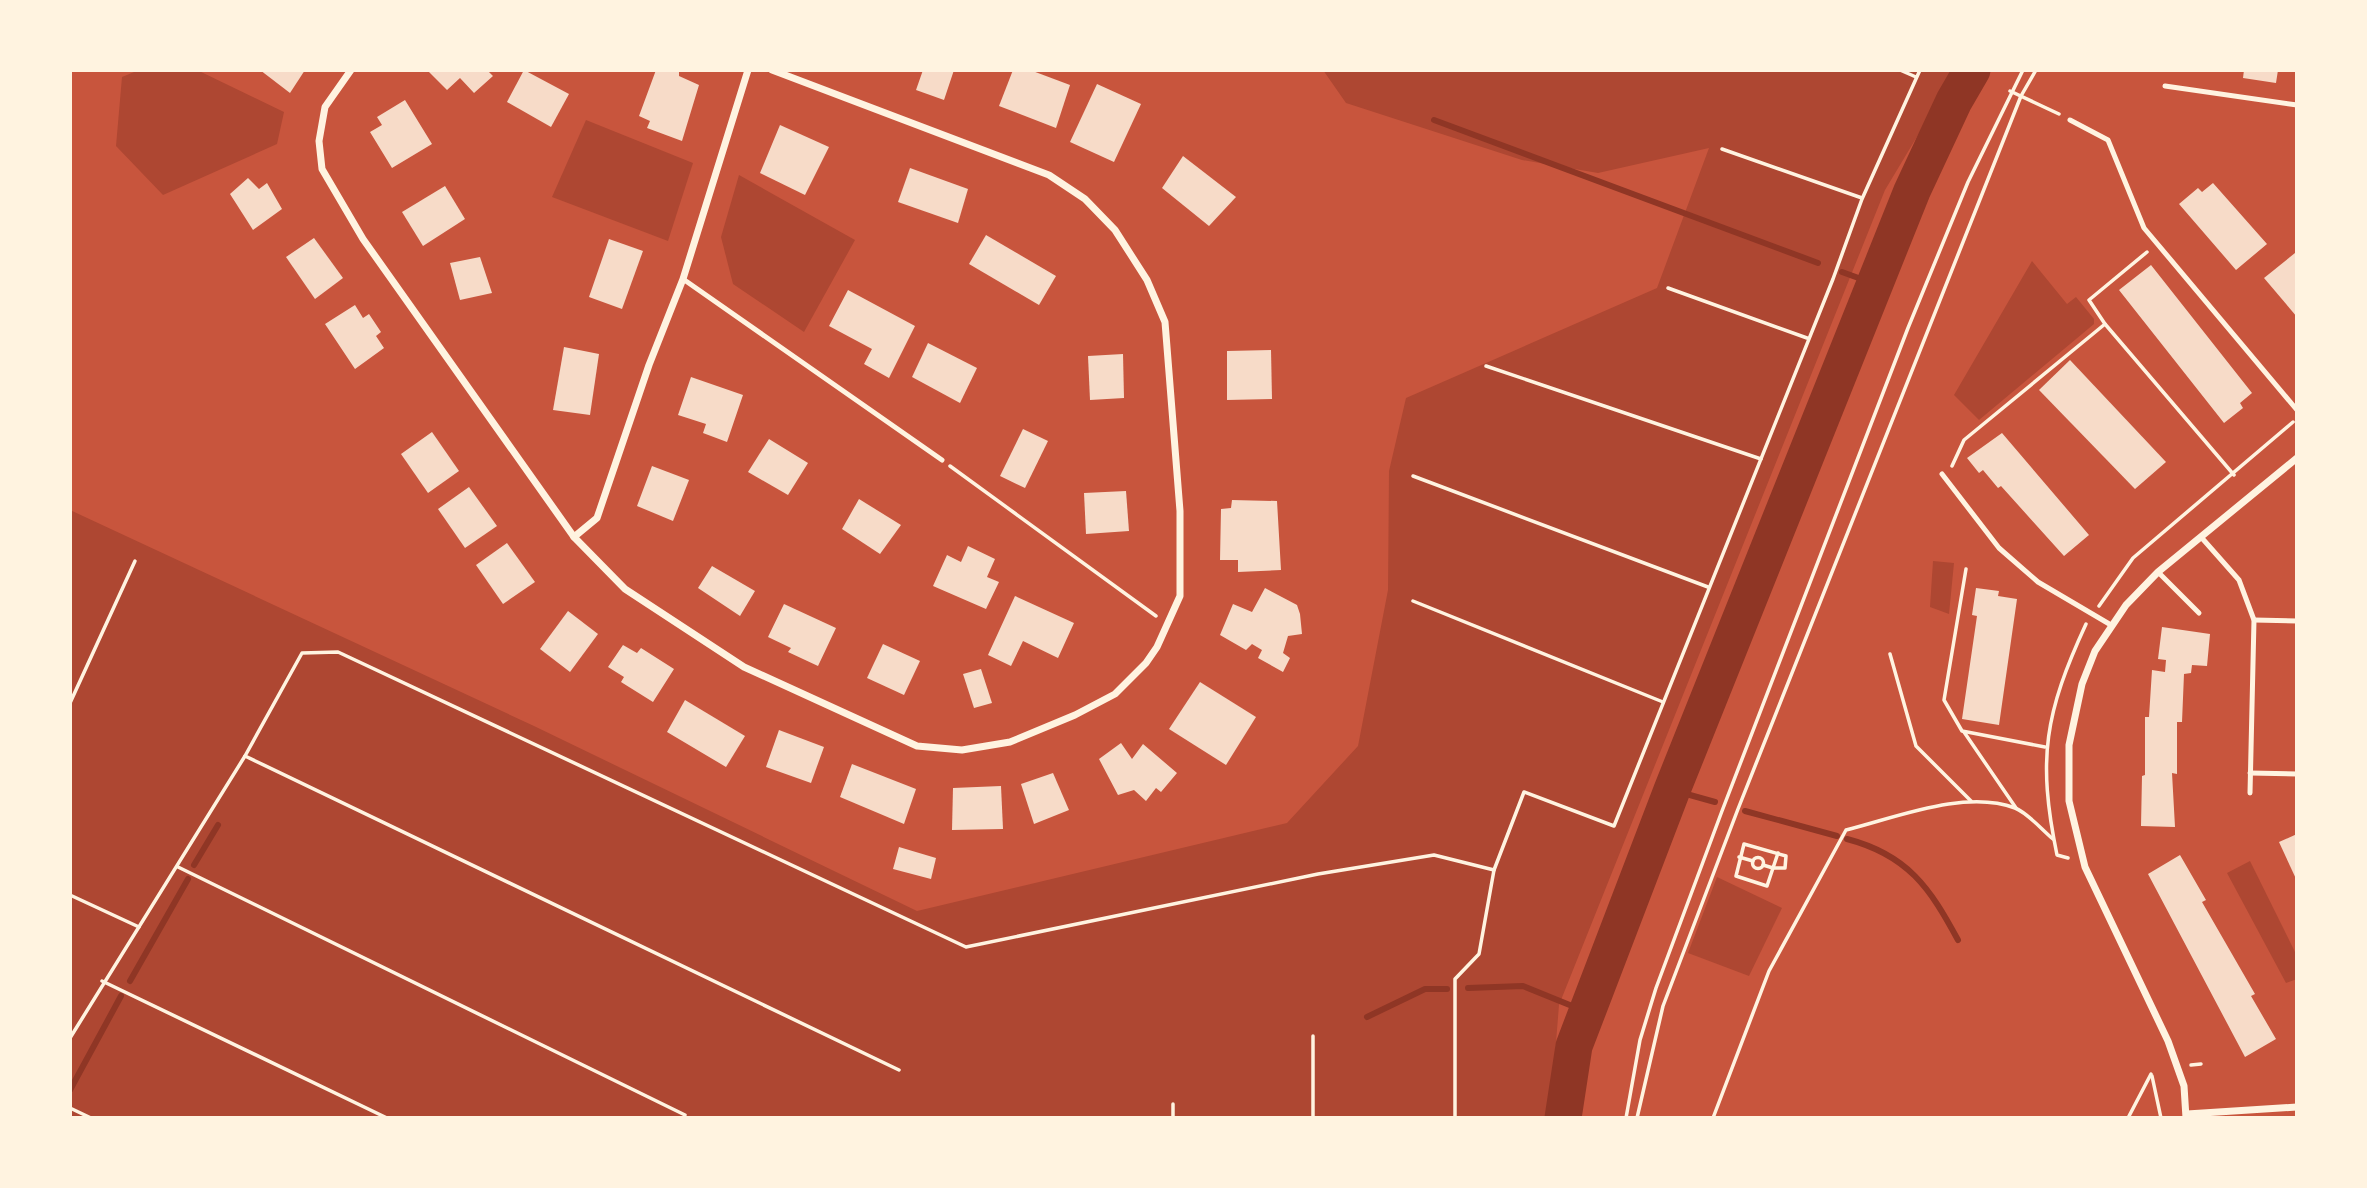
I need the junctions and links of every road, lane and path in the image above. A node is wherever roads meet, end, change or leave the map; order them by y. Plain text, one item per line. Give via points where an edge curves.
1 (351, 70) edge
2 (748, 70) edge
3 (772, 70) edge
4 (1900, 70) edge
5 (1920, 70) edge
6 (2023, 70) edge
7 (2036, 70) edge
8 (1916, 77) junction
9 (2165, 86) dead end
10 (2010, 91) junction
11 (2021, 96) junction
12 (2297, 105) edge
13 (2070, 120) joint
14 (1722, 149) dead end
15 (1862, 199) junction
16 (2157, 244) junction
17 (683, 279) junction
18 (1668, 288) dead end
19 (2105, 324) junction
20 (1808, 339) junction
21 (1486, 366) dead end
22 (2297, 410) edge
23 (2297, 457) edge
24 (1761, 459) junction
25 (942, 460) joint
26 (1952, 466) dead end
27 (1942, 474) dead end
28 (1413, 475) dead end
29 (2234, 475) dead end
30 (574, 537) junction
31 (2201, 537) junction
32 (135, 561) dead end
33 (1966, 569) dead end
34 (2158, 572) junction
35 (1708, 587) junction
36 (1413, 601) dead end
37 (2199, 613) dead end
38 (2254, 620) junction
39 (2297, 621) edge
40 (2111, 625) junction
41 (1169, 626) junction
42 (1890, 654) dead end
43 (70, 702) edge
44 (1663, 702) junction
45 (1962, 731) junction
46 (2046, 747) dead end
47 (245, 756) junction
48 (2250, 773) junction
49 (2297, 774) edge
50 (2250, 793) dead end
51 (1972, 802) junction
52 (2016, 808) junction
53 (2054, 840) dead end
54 (1763, 848) junction
55 (1778, 853) junction
56 (1739, 857) junction
57 (1760, 858) junction
58 (1753, 861) junction
59 (1763, 865) junction
60 (178, 867) junction
61 (1773, 868) junction
62 (1494, 870) junction
63 (70, 895) edge
64 (139, 926) junction
65 (102, 981) junction
66 (1313, 1036) dead end
67 (70, 1038) edge
68 (2201, 1064) dead end
69 (2189, 1066) dead end
70 (899, 1070) dead end
71 (1173, 1104) dead end
72 (2297, 1107) edge
73 (70, 1108) edge
74 (685, 1115) dead end
75 (2187, 1116) edge
76 (91, 1118) edge
77 (387, 1118) edge
78 (1173, 1118) edge
79 (1313, 1118) edge
80 (1455, 1118) edge
81 (1626, 1118) edge
82 (1637, 1118) edge
83 (1713, 1118) edge
84 (2127, 1118) edge
85 (2161, 1118) edge

1 - 30 street via 325,107 319,141 322,169 363,239
2 - 17 street
3 - 41 street via 1049,176 1085,199 1115,230 1147,280 1165,322 1181,561 1180,596
4 - 8 path
5 - 8 path
6 - 10 path
7 - 11 path
8 - 15 path
9 - 12 lane
10 - 11 path
10 - 81 path via 1908,328 1675,937 1640,1040
11 - 13 path
11 - 82 path via 1663,1006
13 - 16 lane via 2108,140 2144,228
14 - 15 path
15 - 20 path
16 - 19 path via 2089,300
16 - 22 lane
17 - 25 lane
17 - 30 street via 597,518
18 - 20 path
19 - 26 path via 1965,440
19 - 29 path
20 - 24 path
21 - 24 path
23 - 31 street
24 - 35 path
25 - 41 path
27 - 40 lane via 1999,548 2038,582
28 - 35 path
30 - 41 street via 625,589 744,667 917,746 962,750 1010,742 1075,715 1115,694 1146,663
31 - 34 street
31 - 38 lane via 2239,580
32 - 43 path
33 - 45 path via 1944,700
34 - 37 lane
34 - 40 street
35 - 44 path
36 - 44 path
38 - 39 lane
38 - 48 lane
40 - 75 street via 2095,652 2074,717 2068,779 2072,823 2089,876 2168,1041 2184,1086
42 - 51 path via 1916,746
44 - 62 path via 1614,826 1524,792
45 - 46 path
45 - 52 path
47 - 60 path
47 - 62 path via 302,653 338,652 966,947 1318,874 1434,855
47 - 70 path
48 - 49 lane
48 - 50 lane
51 - 52 path
51 - 83 path via 1938,804 1846,830 1769,971
52 - 53 path
54 - 55 path
54 - 56 path via 1744,844
54 - 57 path
55 - 61 path
55 - 61 path via 1786,856 1785,868
56 - 58 path
56 - 61 path via 1738,878 1767,886
57 - 58 path
57 - 59 path
58 - 59 path via 1757,869
59 - 61 path
60 - 64 path
60 - 74 path
62 - 80 path via 1479,954 1455,979
63 - 64 path
64 - 65 path
65 - 67 path
65 - 77 path
66 - 79 path
68 - 69 path
71 - 78 path
72 - 75 street
73 - 76 path
84 - 85 path via 2151,1073

